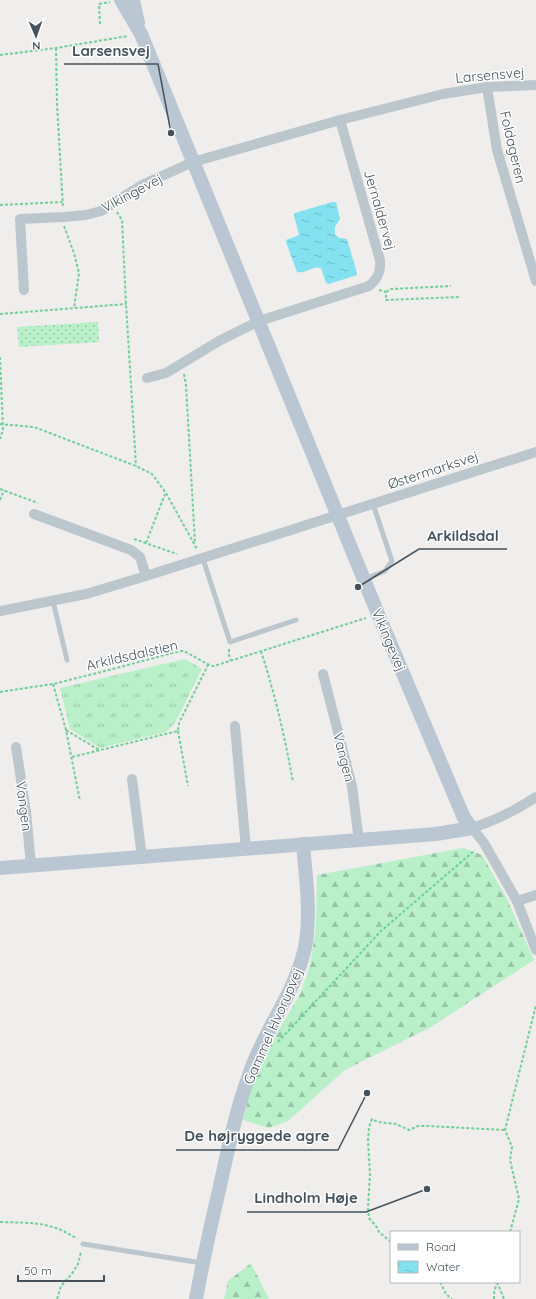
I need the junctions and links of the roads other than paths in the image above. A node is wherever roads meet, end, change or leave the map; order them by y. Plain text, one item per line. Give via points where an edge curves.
1 (133, 0) edge
2 (117, 1) edge
3 (140, 32) junction
4 (536, 85) edge
5 (487, 87) junction
6 (340, 120) junction
7 (193, 162) junction
8 (536, 281) edge
9 (24, 290) dead end
10 (259, 321) junction
11 (147, 378) dead end
12 (536, 452) edge
13 (373, 504) junction
14 (34, 514) dead end
15 (338, 515) junction
16 (203, 559) junction
17 (146, 576) junction
18 (364, 580) junction
19 (53, 601) junction
20 (0, 611) edge
21 (296, 620) dead end
22 (67, 660) dead end
23 (323, 674) dead end
24 (235, 726) dead end
25 (16, 747) dead end
26 (132, 779) dead end
27 (536, 797) edge
28 (472, 828) junction
29 (359, 841) junction
30 (303, 844) junction
31 (246, 849) junction
32 (142, 857) junction
33 (31, 865) junction
34 (0, 868) edge
35 (536, 895) edge
36 (517, 901) junction
37 (536, 950) edge
38 (83, 1244) road end
39 (202, 1263) junction
40 (196, 1299) edge

1 - 3 street, Vikingevej
2 - 3 street, Vikingevej
3 - 7 street, Vikingevej
4 - 5 street, Larsensvej
5 - 6 street, Larsensvej via 443,94
5 - 8 street, Foldageren via 497,150
6 - 7 street, Larsensvej
6 - 10 street, Jernaldervej via 380,260 381,268 377,279 369,286
7 - 9 street, Vikingevej via 142,185 102,211 64,218 20,219
7 - 10 street, Vikingevej
10 - 11 street via 219,341 166,373
10 - 15 street, Vikingevej
12 - 13 street, Østermarksvej
13 - 15 street, Østermarksvej
13 - 18 lane via 392,561 385,571
14 - 17 street via 131,550 140,557
15 - 16 street, Østermarksvej
15 - 18 street, Vikingevej
16 - 17 street, Østermarksvej
16 - 21 lane via 230,642
17 - 19 street, Østermarksvej
18 - 28 street, Vikingevej via 464,818
19 - 20 street, Østermarksvej
19 - 22 lane
23 - 29 street, Vangen via 352,786
24 - 31 street
25 - 33 street, Vangen
26 - 32 street
27 - 28 street via 517,809
28 - 29 street
28 - 36 street, Vikingevej via 484,843
29 - 30 street
30 - 31 street
30 - 39 street, Gammel Hvorupvej via 308,902 303,959 249,1074 233,1126
31 - 32 street
32 - 33 street
33 - 34 street
35 - 36 street
36 - 37 street, Vikingevej
38 - 39 lane
39 - 40 street, Gammel Hvorupvej

